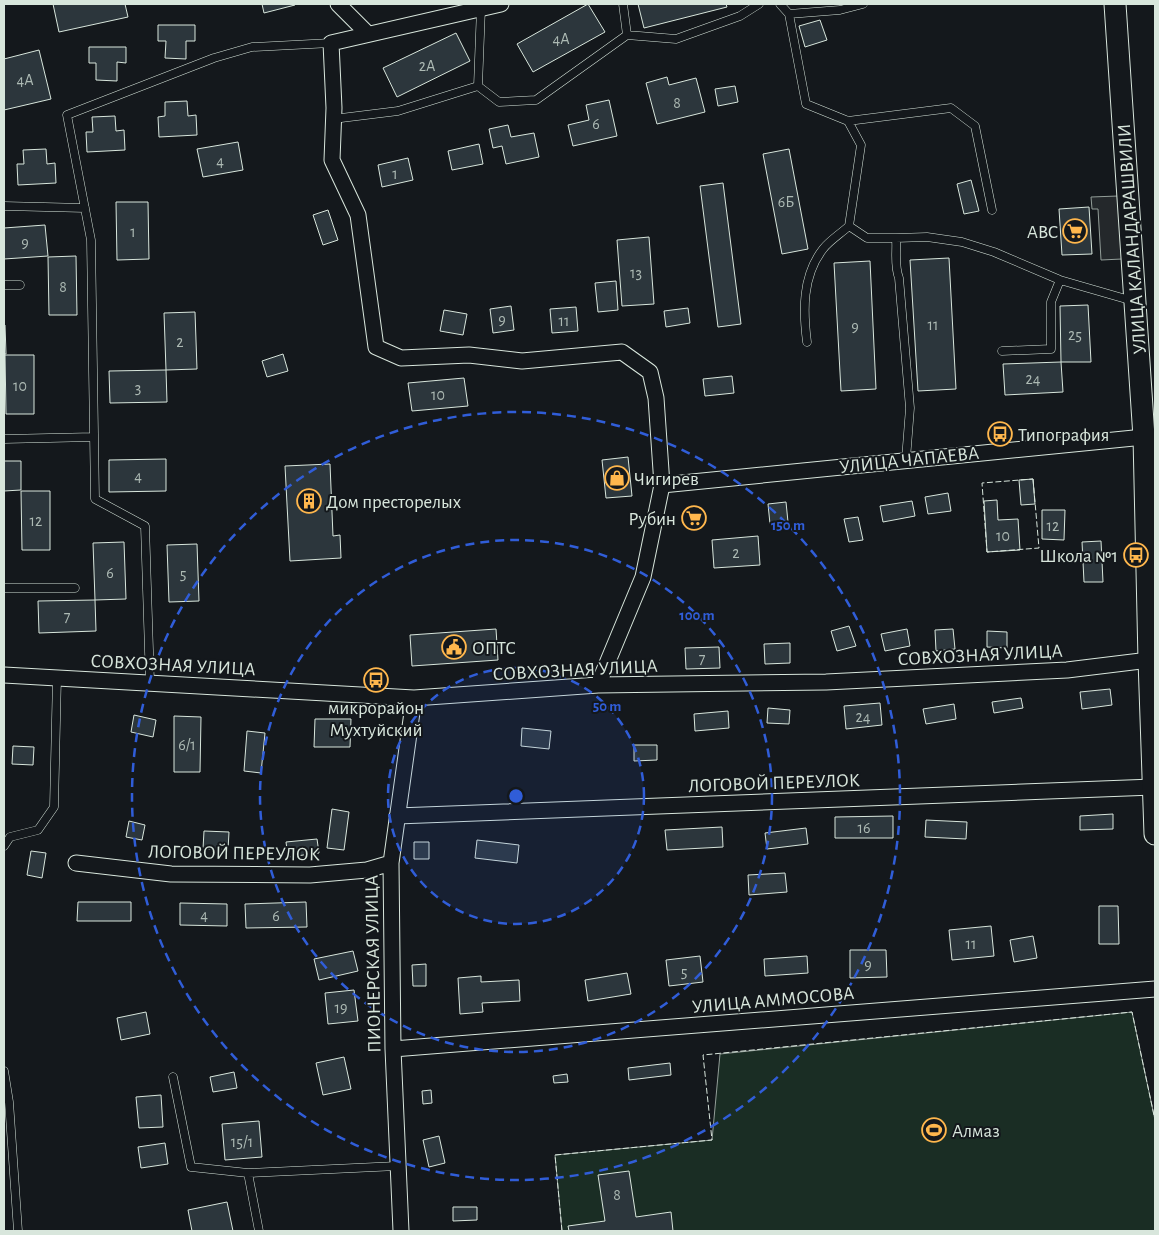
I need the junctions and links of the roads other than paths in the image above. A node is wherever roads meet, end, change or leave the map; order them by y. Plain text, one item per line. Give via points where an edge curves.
1 (338, 4) edge
2 (501, 4) edge
3 (622, 4) edge
4 (759, 4) edge
5 (780, 4) edge
6 (863, 4) edge
7 (1115, 4) edge
8 (481, 8) junction
9 (789, 14) junction
10 (368, 34) junction
11 (627, 35) junction
12 (331, 43) junction
13 (478, 86) junction
14 (333, 119) junction
15 (848, 121) junction
16 (4, 206) edge
17 (85, 208) junction
18 (992, 210) dead end
19 (849, 226) junction
20 (896, 238) junction
21 (1060, 280) junction
22 (4, 285) edge
23 (20, 285) dead end
24 (1134, 302) junction
25 (807, 342) dead end
26 (1002, 351) dead end
27 (94, 437) junction
28 (1150, 437) edge
29 (4, 439) edge
30 (906, 459) junction
31 (662, 485) junction
32 (4, 588) edge
33 (75, 588) dead end
34 (1149, 660) junction
35 (4, 675) edge
36 (57, 677) junction
37 (150, 682) junction
38 (598, 685) junction
39 (414, 698) junction
40 (1153, 787) junction
41 (397, 816) junction
42 (1155, 834) edge
43 (4, 846) edge
44 (76, 863) dead end
45 (391, 863) junction
46 (1155, 989) edge
47 (394, 1049) junction
48 (4, 1071) edge
49 (174, 1078) dead end
50 (398, 1166) junction
51 (248, 1173) junction
52 (18, 1231) edge
53 (258, 1231) edge
54 (401, 1231) edge

1 - 10 street
2 - 8 street
3 - 11 lane
4 - 11 lane via 740,16 676,39
5 - 9 lane
6 - 9 lane via 840,10
7 - 24 main road, УЛИЦА КАЛАНДАРАШВИЛИ
8 - 10 street
8 - 13 lane
9 - 15 lane via 806,104
10 - 12 street
11 - 13 lane via 536,100 499,102
12 - 14 street
12 - 17 lane via 252,47 214,58 67,115
13 - 14 lane via 398,111
14 - 31 street via 332,160 358,215 376,347 401,358 469,355 522,361 622,352 650,372 656,398
15 - 18 lane via 951,108 975,126
15 - 19 lane via 861,145
16 - 17 lane
17 - 27 lane via 91,240
19 - 20 lane via 867,238
19 - 25 lane via 822,250 807,281 803,313
20 - 21 lane via 927,237 962,242
20 - 30 lane via 898,254 895,268 899,278 910,408
21 - 24 lane
21 - 26 lane via 1051,302 1051,349
22 - 23 lane
24 - 28 main road, УЛИЦА КАЛАНДАРАШВИЛИ
27 - 29 lane
27 - 37 lane via 95,499 145,526
28 - 30 street, УЛИЦА ЧАПАЕВА
28 - 34 main road, УЛИЦА КАЛАНДАРАШВИЛИ
30 - 31 street, УЛИЦА ЧАПАЕВА
31 - 38 street via 643,577
32 - 33 lane
34 - 38 street, СОВХОЗНАЯ УЛИЦА via 1067,670 826,682
34 - 40 main road, УЛИЦА КАЛАНДАРАШВИЛИ
35 - 36 street, СОВХОЗНАЯ УЛИЦА
36 - 37 street, СОВХОЗНАЯ УЛИЦА
36 - 43 lane via 54,807 38,830 10,836
37 - 39 street, СОВХОЗНАЯ УЛИЦА
38 - 39 street, СОВХОЗНАЯ УЛИЦА
39 - 41 street, ПИОНЕРСКАЯ УЛИЦА
40 - 41 street, ЛОГОВОЙ ПЕРЕУЛОК
40 - 42 main road, УЛИЦА КАЛАНДАРАШВИЛИ
41 - 45 street, ПИОНЕРСКАЯ УЛИЦА
44 - 45 street, ЛОГОВОЙ ПЕРЕУЛОК via 170,874 310,875 367,870
45 - 47 street, ПИОНЕРСКАЯ УЛИЦА
46 - 47 street, УЛИЦА АММОСОВА
47 - 50 street, ПИОНЕРСКАЯ УЛИЦА
48 - 52 lane
49 - 51 lane via 190,1167
50 - 51 lane
50 - 54 street, ПИОНЕРСКАЯ УЛИЦА
51 - 53 lane

